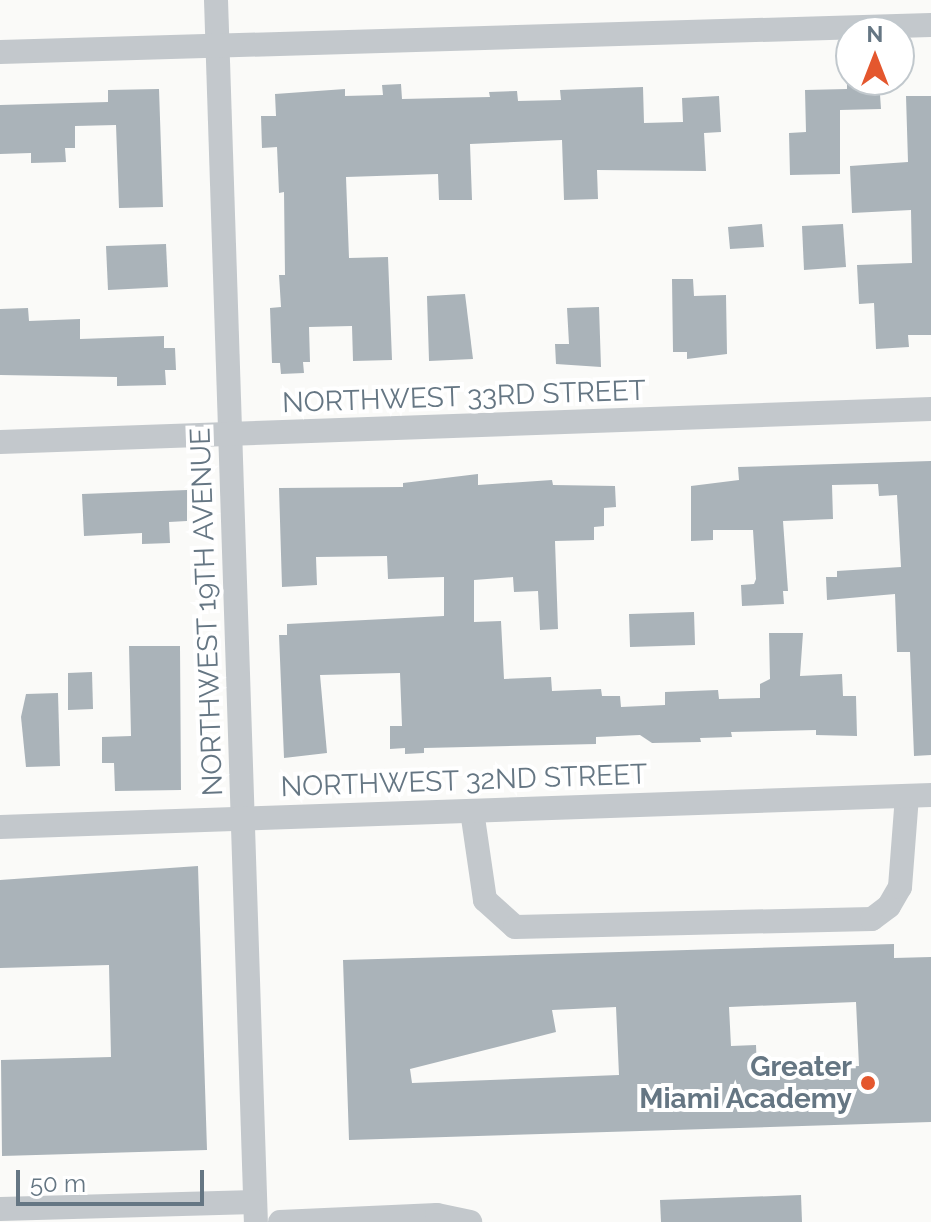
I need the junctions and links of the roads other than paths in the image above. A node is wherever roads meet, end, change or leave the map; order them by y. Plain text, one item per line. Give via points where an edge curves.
1 (216, 0) edge
2 (931, 25) edge
3 (218, 44) junction
4 (0, 52) edge
5 (931, 409) edge
6 (231, 436) junction
7 (0, 442) edge
8 (919, 796) edge
9 (472, 811) junction
10 (245, 819) junction
11 (0, 827) edge
12 (0, 1209) edge
13 (256, 1212) edge
14 (324, 1221) edge
15 (280, 1222) edge
16 (470, 1222) edge

1 - 3 street, NORTHWEST 19TH AVENUE
2 - 3 street
3 - 4 street
3 - 6 street, NORTHWEST 19TH AVENUE
5 - 6 street, NORTHWEST 33RD STREET
6 - 7 street, NORTHWEST 33RD STREET
6 - 10 street, NORTHWEST 19TH AVENUE
8 - 9 street, NORTHWEST 32ND STREET
8 - 9 street via 900,887 889,906 872,919 856,920 515,927 485,900
9 - 10 street, NORTHWEST 32ND STREET
10 - 11 street, NORTHWEST 32ND STREET
10 - 13 street, NORTHWEST 19TH AVENUE
12 - 13 street
14 - 15 street
14 - 16 street via 437,1215

